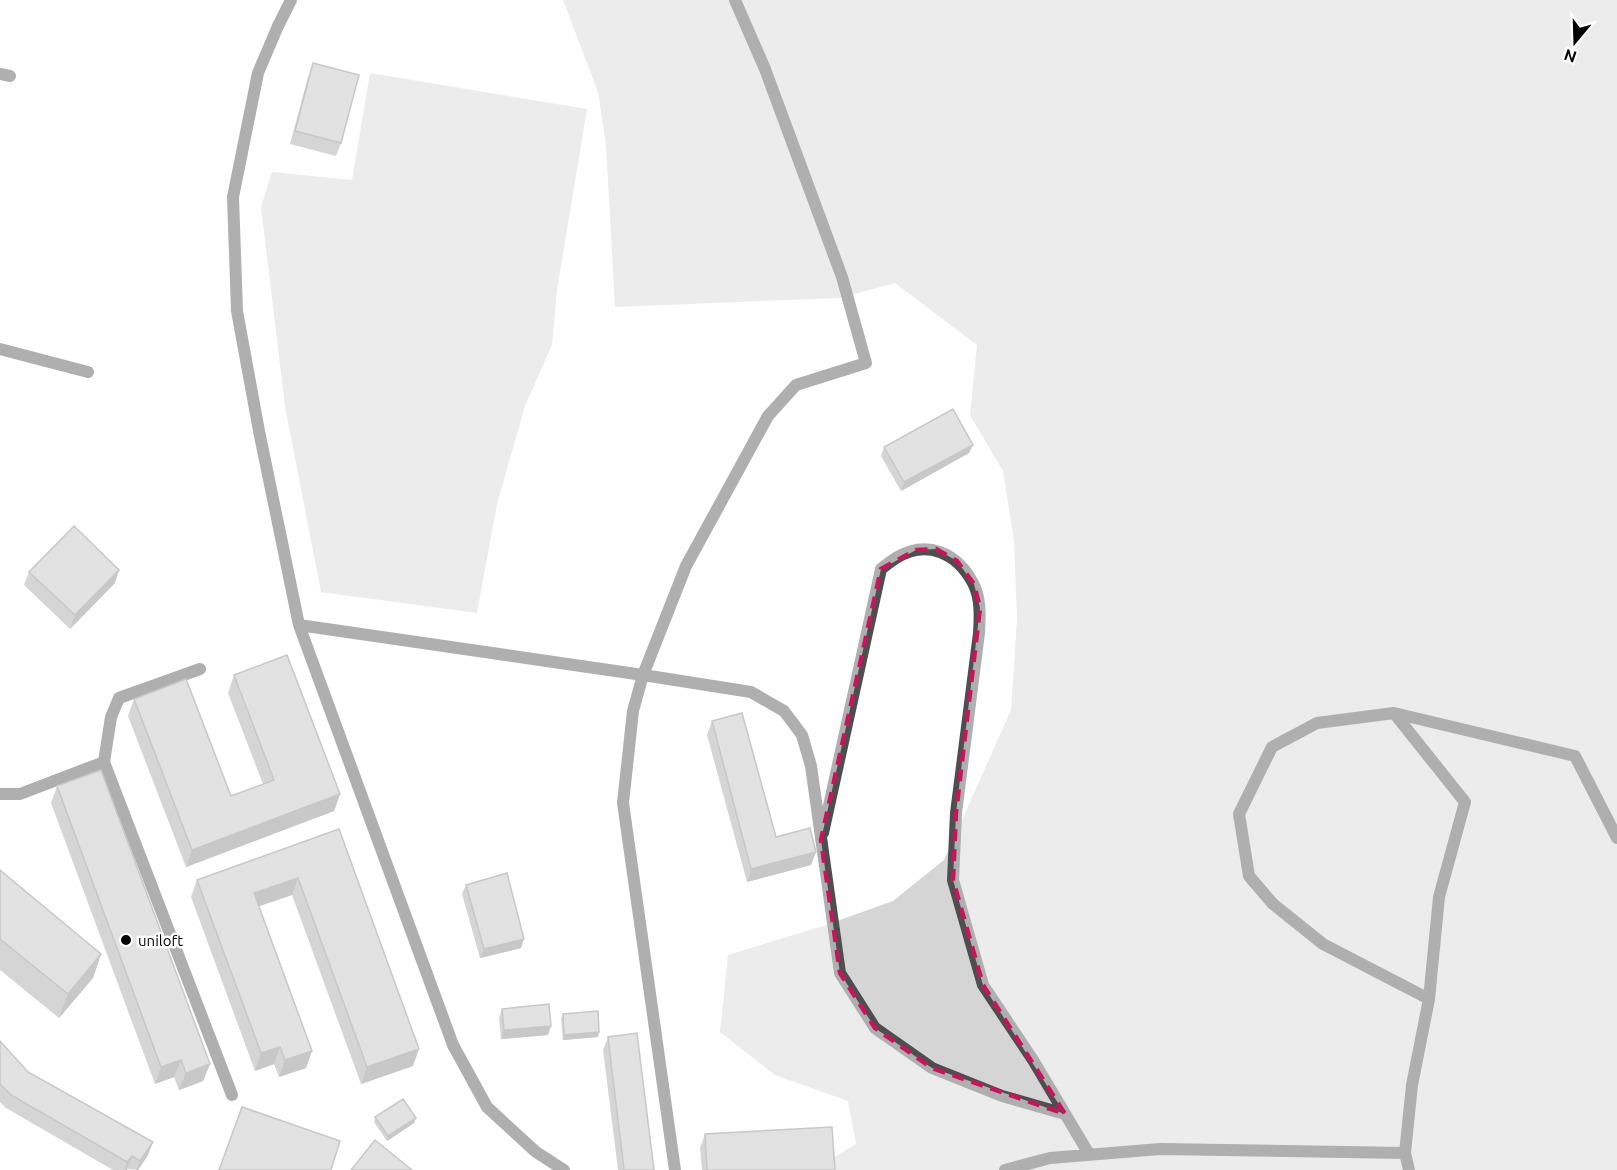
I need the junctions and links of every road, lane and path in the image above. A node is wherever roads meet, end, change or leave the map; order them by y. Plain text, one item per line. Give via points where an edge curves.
1 (291, 0) edge
2 (735, 0) edge
3 (0, 349) edge
4 (88, 372) dead end
5 (299, 625) junction
6 (200, 669) dead end
7 (643, 675) junction
8 (1394, 713) junction
9 (104, 762) junction
10 (0, 794) edge
11 (1617, 838) edge
12 (821, 840) junction
13 (1429, 999) junction
14 (232, 1095) dead end
15 (1065, 1114) junction
16 (1405, 1153) junction
17 (1089, 1154) junction
18 (564, 1170) edge
19 (675, 1170) edge
20 (1005, 1170) edge
21 (1409, 1170) edge

1 - 5 street via 258,73 233,197 237,311
2 - 7 street via 765,69 842,277 866,363 796,385 768,416 686,566
3 - 4 street
5 - 7 street
5 - 18 street via 453,1045 488,1107 536,1152
6 - 9 street via 118,698
7 - 12 street via 752,692 784,711 802,735 811,766
7 - 19 street via 633,711 623,803
8 - 11 street via 1575,756
8 - 13 street via 1465,802 1439,897
8 - 13 street via 1317,723 1272,747 1239,814 1248,876 1273,904 1323,944
9 - 10 street via 20,794
9 - 14 street
12 - 15 street via 840,973 875,1028 932,1068
12 - 15 street via 882,569 897,557 916,550 936,549 957,561 974,584 980,608 956,813 953,880 983,985
13 - 16 street via 1412,1085
15 - 17 street
16 - 17 street via 1160,1149
16 - 21 street
17 - 20 street via 1050,1158

